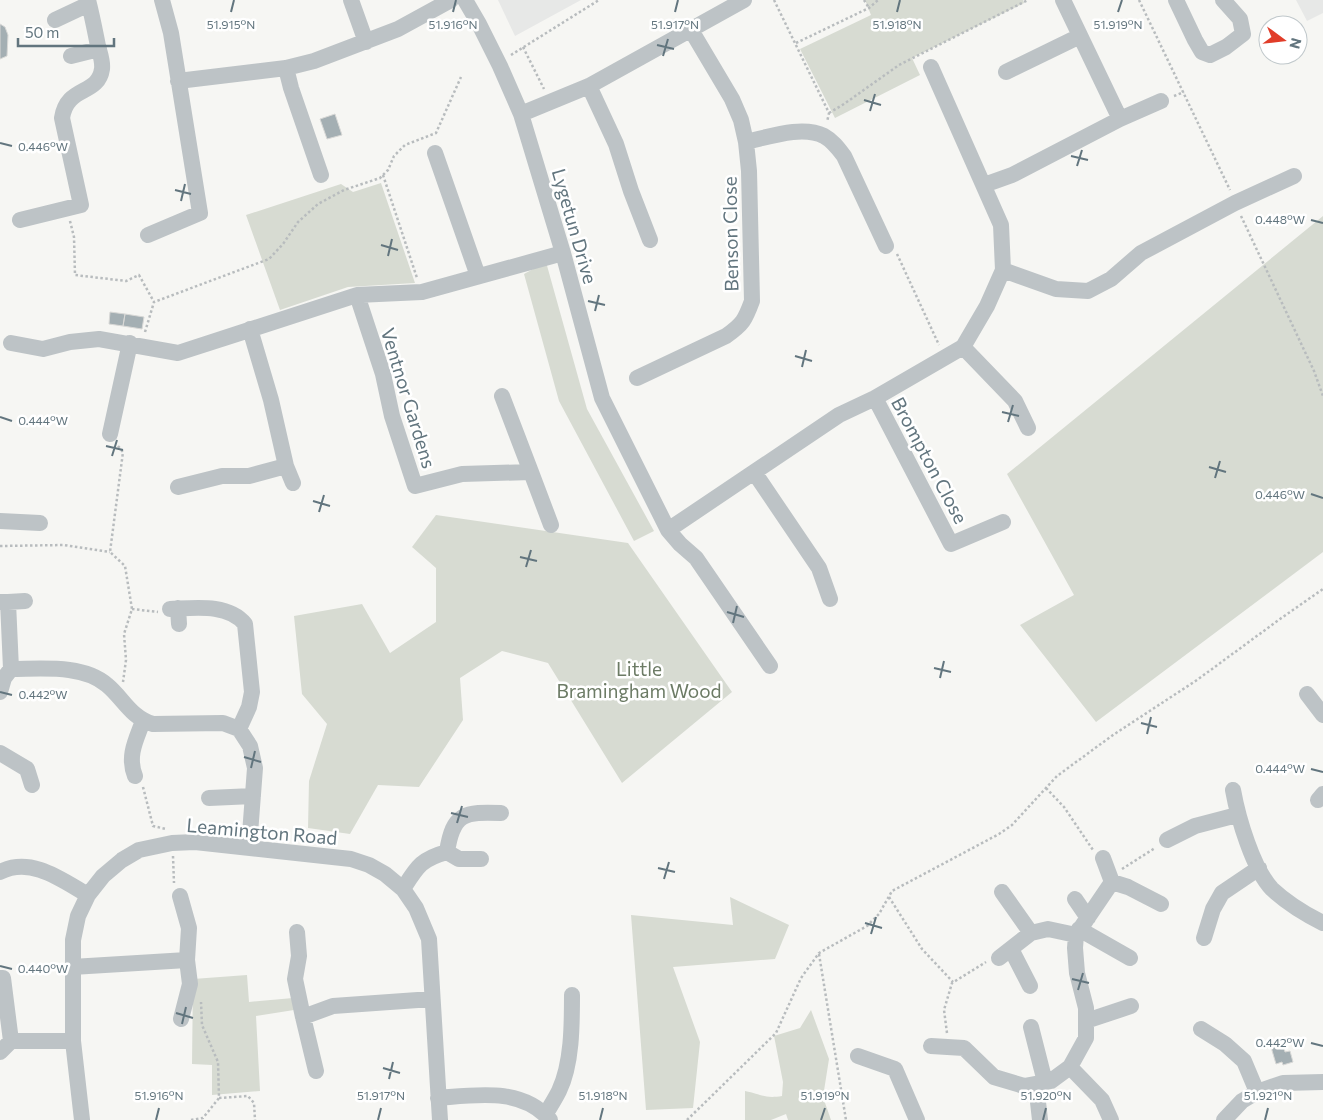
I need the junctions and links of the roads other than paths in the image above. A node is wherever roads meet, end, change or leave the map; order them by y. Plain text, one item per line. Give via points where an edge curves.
1 (162, 0) edge
2 (351, 0) edge
3 (451, 0) edge
4 (465, 0) edge
5 (744, 0) edge
6 (1062, 0) edge
7 (1176, 0) edge
8 (1223, 0) edge
9 (89, 2) edge
10 (55, 20) dead end
11 (690, 30) junction
12 (1080, 36) junction
13 (366, 42) junction
14 (98, 49) junction
15 (71, 56) dead end
16 (931, 67) dead end
17 (286, 68) junction
18 (1006, 72) dead end
19 (178, 81) junction
20 (589, 86) junction
21 (1161, 102) dead end
22 (521, 114) junction
23 (1120, 119) junction
24 (746, 142) junction
25 (435, 153) dead end
26 (321, 174) dead end
27 (1294, 176) dead end
28 (984, 185) junction
29 (20, 220) dead end
30 (148, 235) dead end
31 (650, 240) dead end
32 (886, 246) road end
33 (562, 253) junction
34 (1003, 270) junction
35 (478, 276) junction
36 (357, 295) junction
37 (250, 330) junction
38 (11, 344) dead end
39 (135, 344) junction
40 (963, 347) junction
41 (637, 378) dead end
42 (502, 396) dead end
43 (875, 398) junction
44 (1028, 428) dead end
45 (110, 434) road end
46 (286, 466) junction
47 (531, 472) junction
48 (754, 472) junction
49 (293, 484) dead end
50 (178, 487) dead end
51 (0, 521) edge
52 (1003, 522) dead end
53 (40, 523) dead end
54 (551, 525) dead end
55 (668, 530) junction
56 (830, 599) dead end
57 (25, 601) dead end
58 (4, 602) edge
59 (175, 614) road end
60 (770, 666) dead end
61 (10, 668) junction
62 (0, 692) edge
63 (1307, 694) dead end
64 (1323, 715) edge
65 (143, 721) junction
66 (239, 729) junction
67 (0, 753) edge
68 (135, 776) dead end
69 (32, 785) dead end
70 (1233, 790) dead end
71 (253, 796) junction
72 (209, 798) dead end
73 (501, 813) dead end
74 (1237, 815) junction
75 (1167, 840) road end
76 (249, 847) junction
77 (447, 852) junction
78 (1103, 858) road end
79 (482, 859) dead end
80 (1259, 868) junction
81 (0, 872) edge
82 (1111, 879) junction
83 (403, 889) junction
84 (1002, 892) dead end
85 (88, 895) junction
86 (180, 896) dead end
87 (1075, 899) dead end
88 (1161, 904) dead end
89 (1323, 923) edge
90 (1081, 927) junction
91 (297, 932) dead end
92 (1031, 933) junction
93 (1204, 938) dead end
94 (1130, 958) dead end
95 (186, 960) junction
96 (72, 967) junction
97 (0, 978) edge
98 (1030, 986) dead end
99 (572, 995) dead end
100 (432, 999) junction
101 (1132, 1006) dead end
102 (303, 1017) junction
103 (181, 1019) dead end
104 (1086, 1021) junction
105 (1031, 1027) dead end
106 (1201, 1029) dead end
107 (73, 1041) junction
108 (5, 1046) edge
109 (931, 1046) dead end
110 (858, 1056) dead end
111 (1070, 1067) junction
112 (316, 1071) dead end
113 (1323, 1082) edge
114 (1041, 1083) junction
115 (1257, 1092) junction
116 (438, 1098) junction
117 (548, 1117) edge
118 (1105, 1117) edge
119 (82, 1120) edge
120 (440, 1120) edge
121 (917, 1120) edge
122 (1040, 1120) edge
123 (1224, 1120) edge

1 - 19 street
2 - 13 street
3 - 13 street via 398,29
4 - 22 street, Lygetun Drive
5 - 11 street
6 - 12 street
7 - 8 street via 1202,52 1210,55 1243,34 1240,20
9 - 10 street
9 - 14 street
11 - 20 street
11 - 24 street, Benson Close via 732,99
12 - 18 street
12 - 23 street
13 - 17 street
14 - 15 street
14 - 29 street via 102,60 98,79 92,87 68,101 62,118 81,205
16 - 28 street, Brompton Close
17 - 19 street
17 - 26 street
19 - 30 street via 200,213
20 - 22 street
20 - 31 street via 616,144
21 - 23 street
22 - 33 street, Lygetun Drive
23 - 28 street via 1012,175
24 - 32 street via 806,132 834,143 844,156
24 - 41 street, Benson Close via 752,301 747,315 740,327 726,336
25 - 35 street
27 - 34 street via 1141,253 1111,279 1088,291 1056,289
28 - 34 street, Brompton Close via 1001,224
33 - 35 street
33 - 55 street, Lygetun Drive via 602,398
34 - 40 street, Brompton Close
35 - 36 street via 422,292
36 - 37 street
36 - 47 street, Ventnor Gardens via 414,486 462,474
37 - 39 street via 178,353
37 - 46 street
38 - 39 street via 43,349 99,338
39 - 45 street
40 - 43 street, Brompton Close
40 - 44 street via 1015,401
42 - 47 street
43 - 48 street, Brompton Close via 839,414
43 - 52 street, Brompton Close via 951,544
46 - 49 street
46 - 50 street via 249,476 222,476
47 - 54 street
48 - 55 street, Brompton Close
48 - 56 street via 819,568
51 - 53 street
55 - 60 street, Lygetun Drive via 696,558
57 - 58 street
58 - 61 street
59 - 66 street via 206,607 253,622 252,692
61 - 62 street
61 - 65 street via 85,672 107,684
63 - 64 street
65 - 66 street via 153,724 223,723
65 - 68 street via 131,755
66 - 71 street via 250,746 255,768
67 - 69 street via 27,770
70 - 74 street
71 - 72 street
71 - 76 street
73 - 77 street via 464,815 454,824
74 - 75 street via 1195,826
74 - 80 street
76 - 83 street, Leamington Road via 352,859 385,874
76 - 85 street, Leamington Road via 194,842 139,850 103,876
77 - 79 street via 460,859
77 - 83 street via 431,856 416,868
78 - 82 street
80 - 89 street via 1272,888
80 - 93 street via 1222,893 1212,909
81 - 85 street via 19,867 35,868
82 - 88 street
82 - 90 street
83 - 100 street, Leamington Road via 416,908 429,938
84 - 92 street
85 - 96 street, Leamington Road via 78,916
86 - 95 street via 189,928
87 - 90 street
90 - 92 street
90 - 94 street
90 - 104 street via 1074,948
91 - 102 street via 299,956 295,979
92 - 98 street via 1005,953
95 - 96 street
95 - 103 street via 190,984
96 - 107 street, Leamington Road
97 - 108 street via 3,978
99 - 117 street via 572,1027 566,1066
100 - 102 street via 333,1006
100 - 116 street, Leamington Road
101 - 104 street
102 - 112 street
104 - 111 street via 1086,1038
105 - 114 street
106 - 115 street via 1244,1061
107 - 108 street
107 - 119 street, Leamington Road
109 - 114 street via 957,1048 994,1077 1024,1086
110 - 121 street via 895,1069
111 - 114 street via 1051,1081
111 - 118 street via 1102,1100
113 - 115 street via 1283,1083
114 - 122 street
115 - 123 street via 1242,1101
116 - 117 street via 491,1094 524,1100
116 - 120 street, Leamington Road

